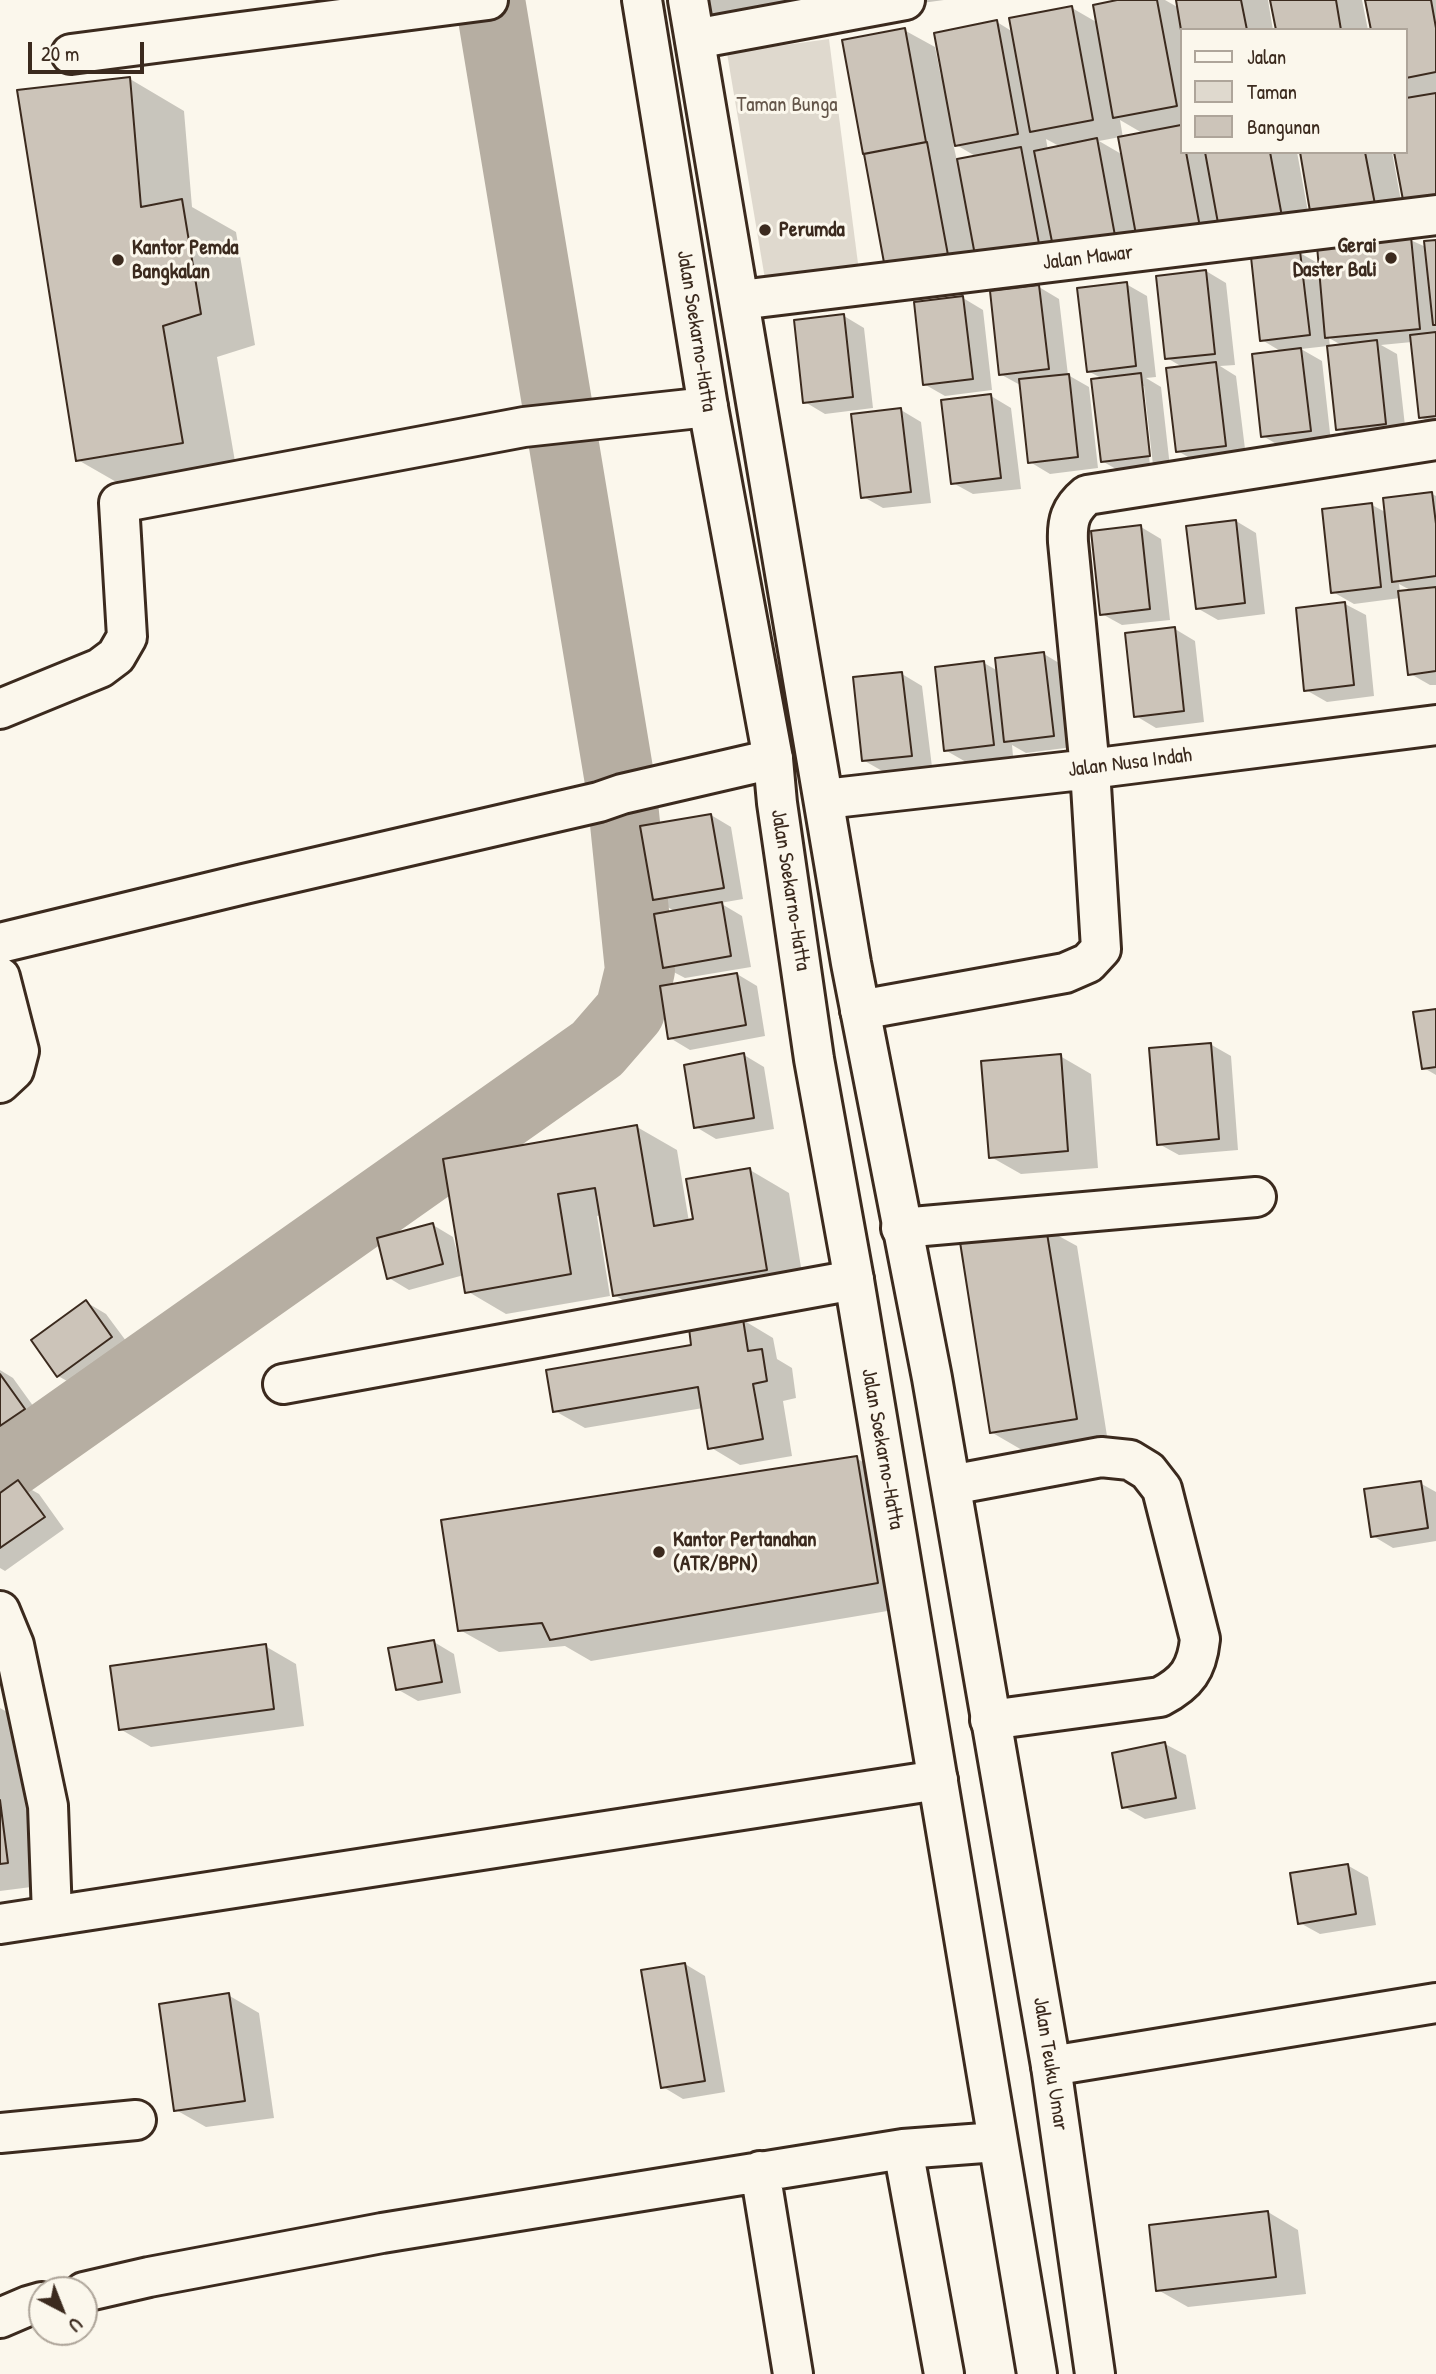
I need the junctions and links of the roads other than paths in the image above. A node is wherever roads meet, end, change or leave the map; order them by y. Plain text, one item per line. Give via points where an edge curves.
1 (488, 0) edge
2 (642, 0) edge
3 (688, 0) edge
4 (905, 0) edge
5 (695, 39) junction
6 (71, 54) dead end
7 (1436, 215) edge
8 (740, 300) junction
9 (708, 407) junction
10 (1436, 440) edge
11 (0, 709) edge
12 (1436, 725) edge
13 (773, 759) junction
14 (1090, 769) junction
15 (825, 799) junction
16 (0, 943) edge
17 (851, 963) junction
18 (803, 971) junction
19 (0, 977) edge
20 (860, 1010) junction
21 (868, 1049) junction
22 (814, 1059) junction
23 (0, 1083) edge
24 (1256, 1197) dead end
25 (901, 1228) junction
26 (854, 1280) junction
27 (283, 1384) dead end
28 (951, 1485) junction
29 (0, 1611) edge
30 (993, 1737) junction
31 (938, 1780) junction
32 (52, 1915) junction
33 (0, 1924) edge
34 (1436, 2003) edge
35 (1051, 2066) junction
36 (136, 2120) dead end
37 (0, 2133) edge
38 (997, 2142) junction
39 (903, 2149) junction
40 (760, 2171) junction
41 (98, 2289) edge
42 (28, 2306) edge
43 (0, 2318) edge
44 (793, 2374) edge
45 (943, 2374) edge
46 (1037, 2374) edge
47 (1095, 2374) edge

1 - 6 street
2 - 9 street, Jalan Soekarno-Hatta
3 - 5 street
4 - 5 street
5 - 8 street
7 - 8 street, Jalan Mawar
8 - 15 street
9 - 11 street via 524,428 119,503 127,637 116,656 100,668
9 - 13 street, Jalan Soekarno-Hatta
10 - 14 street via 1087,495 1076,504 1067,526
12 - 14 street, Jalan Nusa Indah
13 - 16 street
13 - 18 street, Jalan Soekarno-Hatta
14 - 15 street, Jalan Nusa Indah
14 - 20 street via 1102,942 1097,955 1065,973
15 - 17 street
17 - 18 street
17 - 20 street
18 - 22 street, Jalan Soekarno-Hatta
19 - 23 street via 19,1051 14,1070
20 - 21 street
21 - 22 street
21 - 25 street
22 - 26 street, Jalan Soekarno-Hatta
24 - 25 street
25 - 28 street
26 - 27 street
26 - 31 street, Jalan Soekarno-Hatta
28 - 30 street
28 - 30 street via 1101,1457 1130,1460 1148,1471 1162,1489 1200,1639 1191,1672 1176,1689 1160,1697
29 - 32 street via 14,1645 48,1806
30 - 35 street, Jalan Teuku Umar
31 - 32 street
31 - 38 street
32 - 33 street
34 - 35 street
35 - 47 street, Jalan Teuku Umar
36 - 37 street
38 - 39 street
38 - 46 street
39 - 40 street
39 - 45 street
40 - 41 street via 368,2235
40 - 44 street
42 - 43 street

